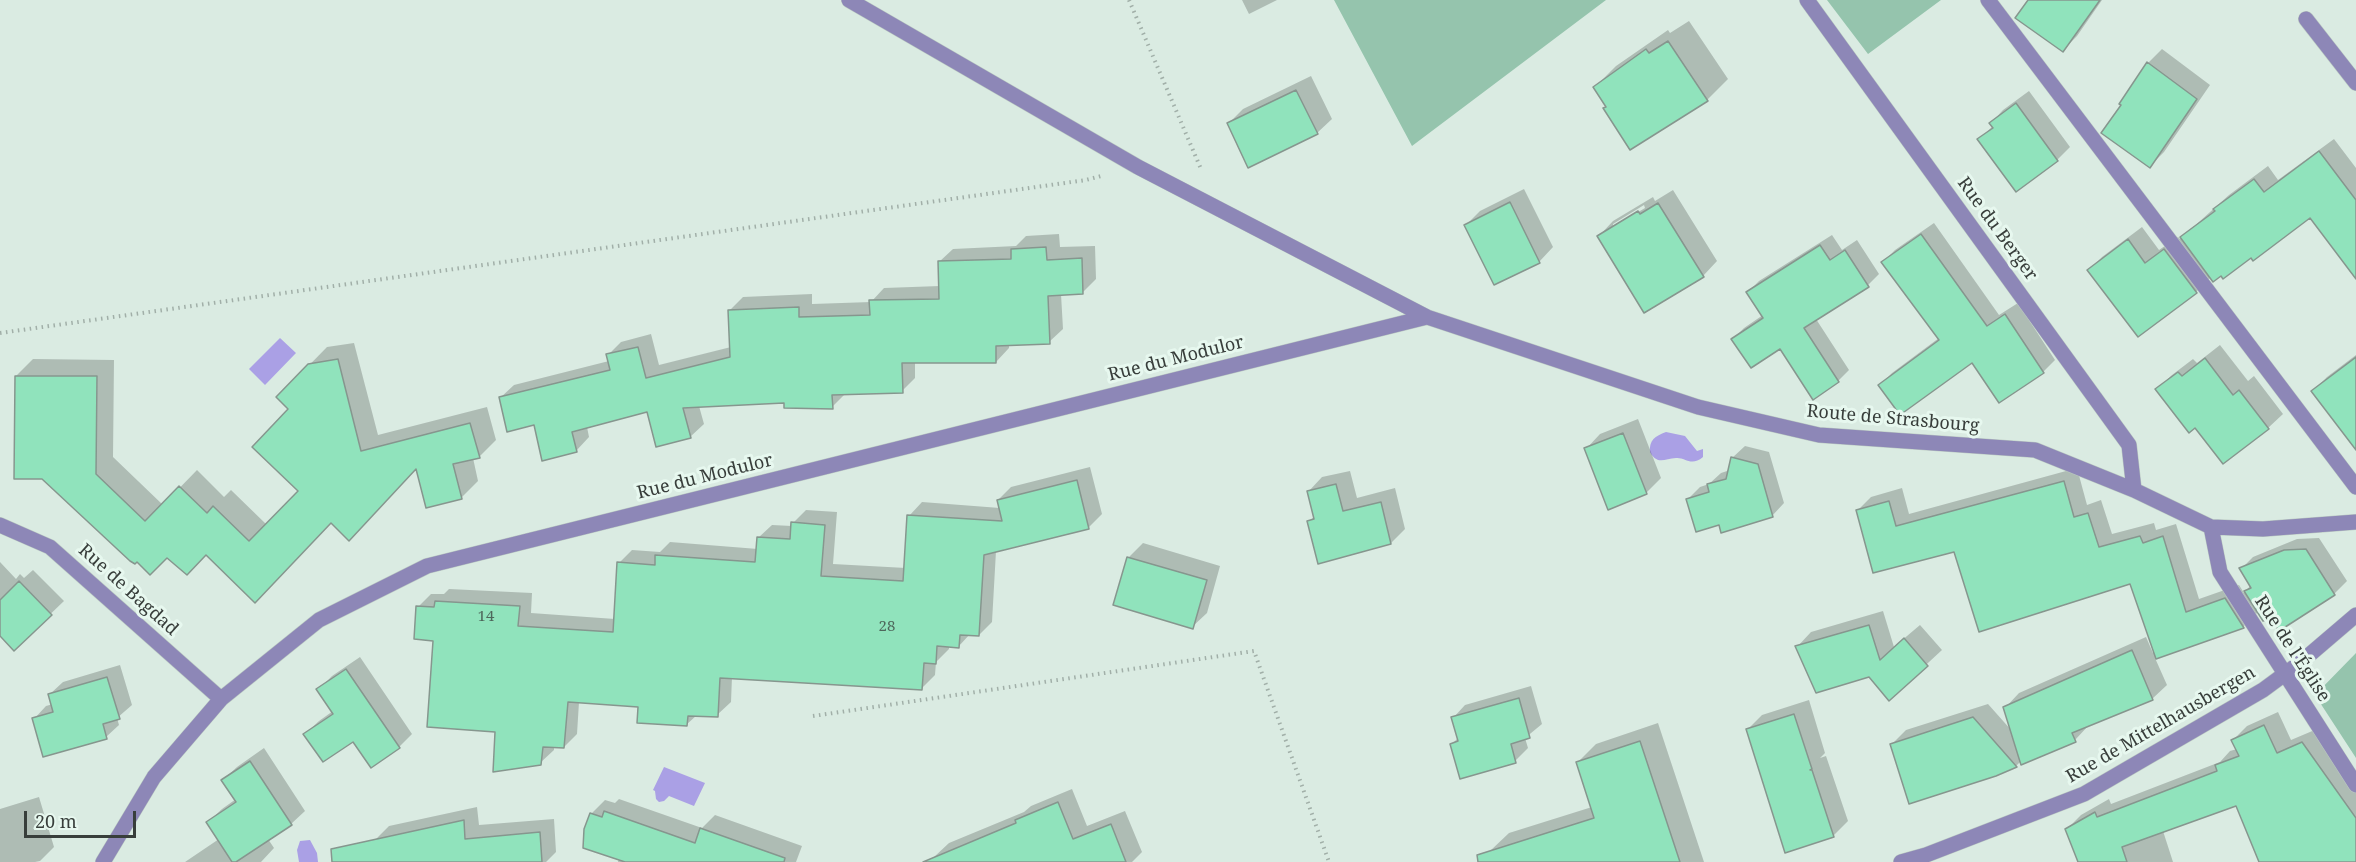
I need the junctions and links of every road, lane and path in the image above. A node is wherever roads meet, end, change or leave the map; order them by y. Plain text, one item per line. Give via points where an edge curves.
1 (849, 0) edge
2 (1129, 0) edge
3 (1807, 0) edge
4 (1988, 0) edge
5 (2306, 19) dead end
6 (2356, 83) edge
7 (1138, 167) junction
8 (1218, 208) junction
9 (1427, 317) junction
10 (0, 333) edge
11 (2356, 487) edge
12 (2134, 490) junction
13 (2356, 522) edge
14 (0, 525) edge
15 (2211, 527) junction
16 (2356, 615) edge
17 (2284, 674) junction
18 (221, 699) junction
19 (813, 716) dead end
20 (2356, 785) edge
21 (103, 862) edge
22 (1329, 862) edge
23 (1901, 862) edge

1 - 7 street, Route de Strasbourg
2 - 8 path
3 - 12 street, Rue du Berger via 2129,445
4 - 11 street
5 - 6 street
7 - 8 street, Route de Strasbourg
7 - 10 path via 1086,180
8 - 9 street, Route de Strasbourg
9 - 12 street, Route de Strasbourg via 1698,407 1819,435 2035,450
9 - 18 street, Rue du Modulor via 427,567 319,620
12 - 15 street, Route de Strasbourg
13 - 15 street, Route de Strasbourg via 2263,529
14 - 18 street, Rue de Bagdad via 50,547
15 - 17 street, Rue de l'Église via 2220,572
16 - 17 street, Rue de Mittelhausbergen
17 - 20 street, Rue de l'Église
17 - 23 street, Rue de Mittelhausbergen via 2084,794
18 - 21 street, Rue du Modulor via 154,777
19 - 22 path via 1254,651

